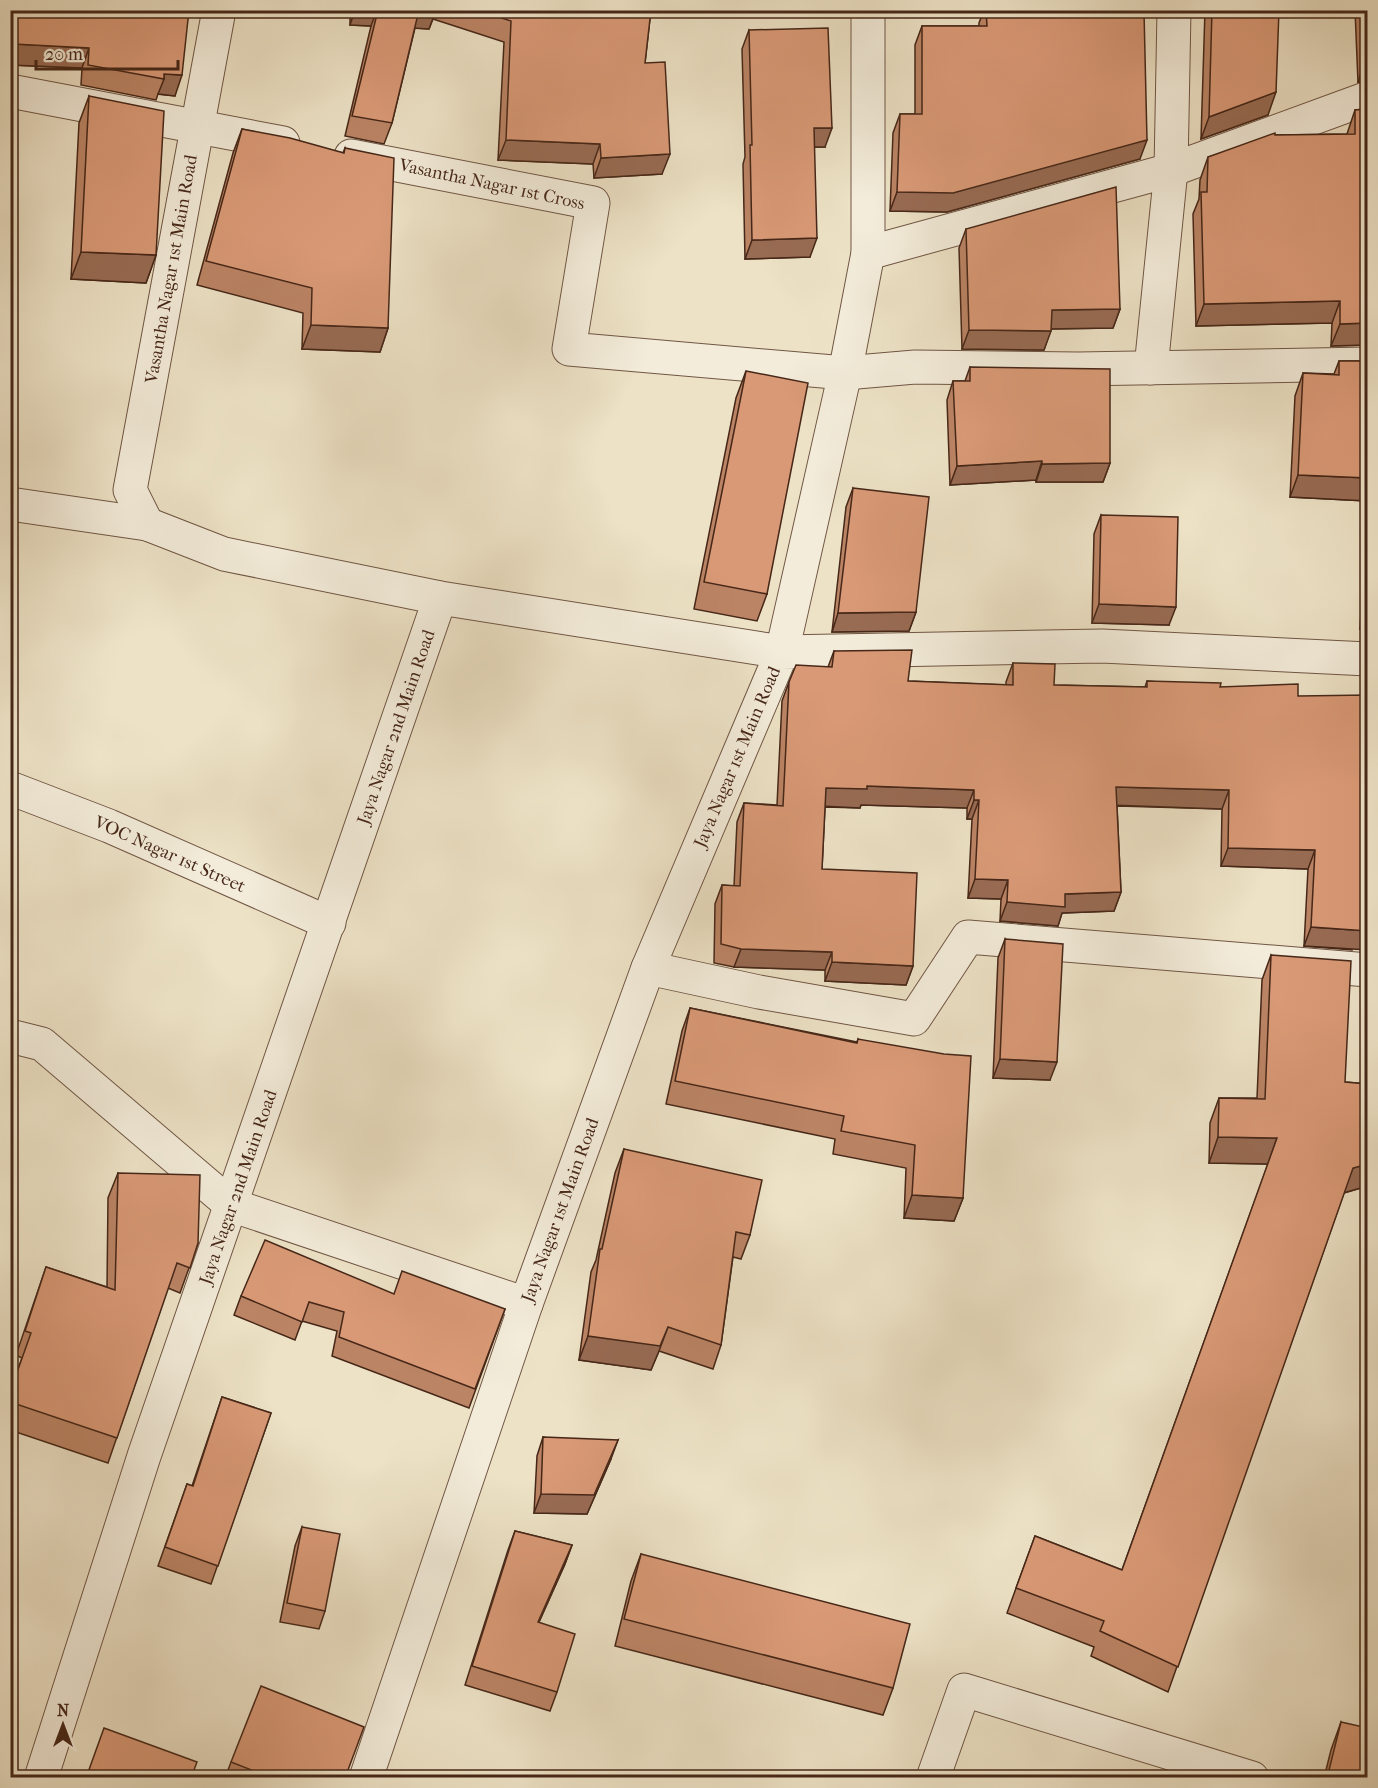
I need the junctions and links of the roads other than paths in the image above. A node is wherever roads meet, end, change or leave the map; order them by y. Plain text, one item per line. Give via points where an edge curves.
1 (219, 10) edge
2 (868, 10) edge
3 (1174, 10) edge
4 (10, 91) edge
5 (1368, 98) edge
6 (198, 126) junction
7 (1172, 170) junction
8 (868, 253) junction
9 (1368, 364) edge
10 (1151, 368) junction
11 (845, 374) junction
12 (10, 504) edge
13 (147, 524) junction
14 (440, 598) junction
15 (782, 652) junction
16 (1368, 659) edge
17 (10, 788) edge
18 (329, 923) junction
19 (648, 968) junction
20 (1368, 970) edge
21 (10, 1036) edge
22 (231, 1205) junction
23 (526, 1304) junction
24 (41, 1778) edge
25 (366, 1778) edge
26 (933, 1778) edge
27 (1252, 1778) edge

1 - 6 street, Vasantha Nagar 1st Main Road
2 - 8 street, Jaya Nagar 1st Main Road
3 - 7 street
4 - 6 street, Vasantha Nagar 1st Cross
5 - 7 street
6 - 11 street, Vasantha Nagar 1st Cross via 593,203 568,349
6 - 13 street, Vasantha Nagar 1st Main Road via 130,490
7 - 8 street
7 - 10 street
8 - 11 street, Jaya Nagar 1st Main Road
9 - 10 street
10 - 11 street via 915,367
11 - 15 street, Jaya Nagar 1st Main Road
12 - 13 street
13 - 14 street via 224,554
14 - 15 street
14 - 18 street, Jaya Nagar 2nd Main Road
15 - 16 street via 1102,646
15 - 19 street, Jaya Nagar 1st Main Road
17 - 18 street, VOC Nagar 1st Street via 109,826
18 - 22 street, Jaya Nagar 2nd Main Road
19 - 20 street via 914,1019 968,938
19 - 23 street, Jaya Nagar 1st Main Road
21 - 22 street via 42,1044
22 - 23 street
22 - 24 street, Jaya Nagar 2nd Main Road via 144,1456
23 - 25 street, Jaya Nagar 1st Main Road
26 - 27 street via 964,1690

